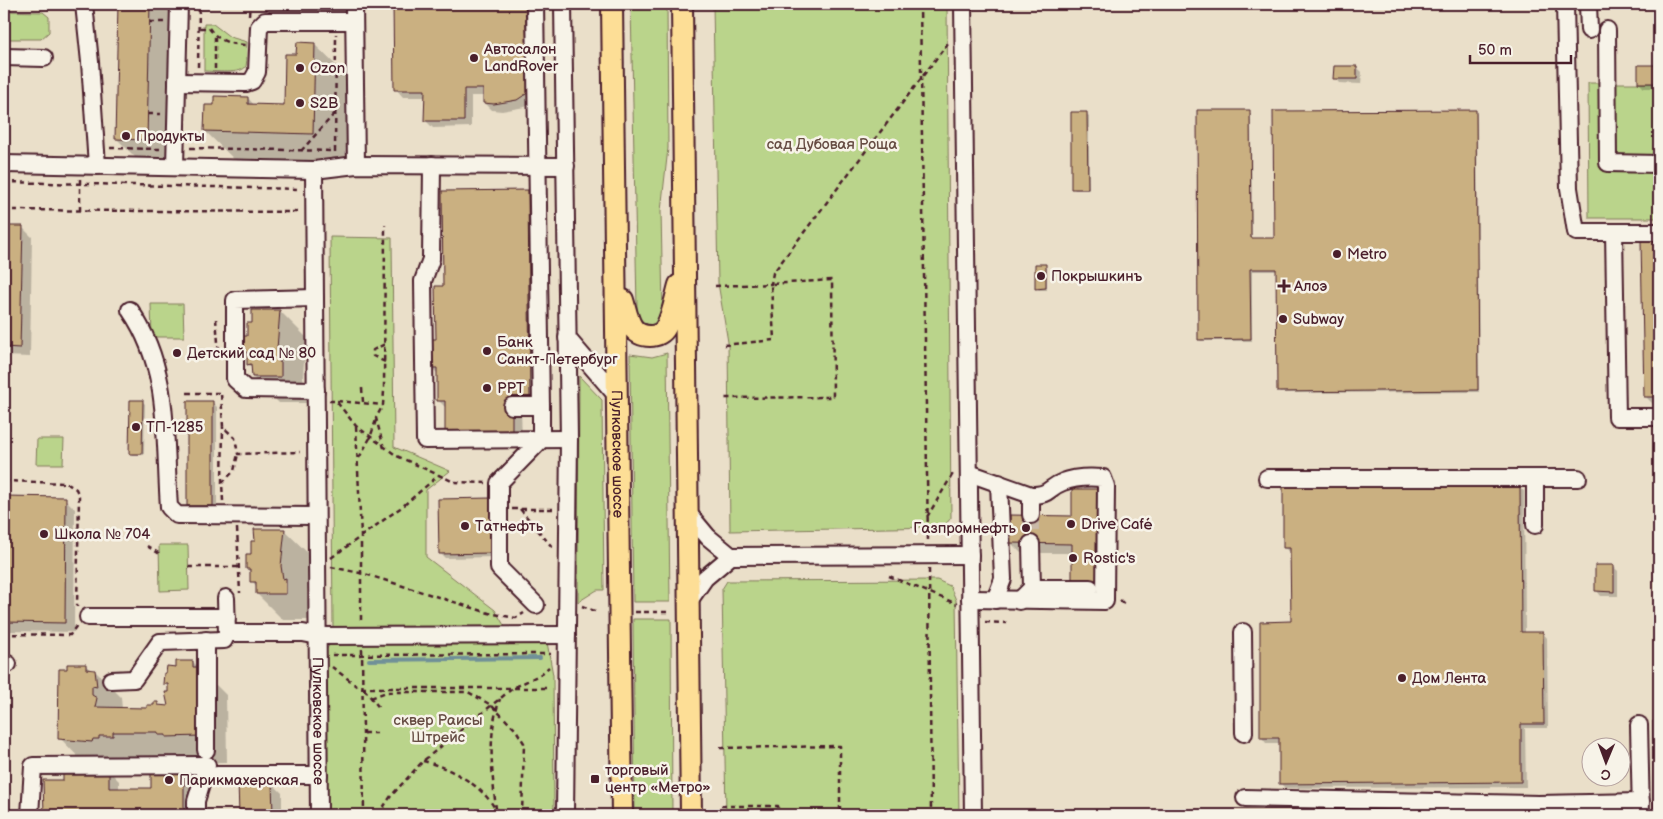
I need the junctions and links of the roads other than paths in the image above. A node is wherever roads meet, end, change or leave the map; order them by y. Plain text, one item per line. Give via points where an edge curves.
1 (84, 4) edge
2 (179, 4) edge
3 (354, 4) edge
4 (535, 4) edge
5 (563, 4) edge
6 (612, 4) edge
7 (682, 4) edge
8 (963, 4) edge
9 (1566, 4) edge
10 (1588, 4) edge
11 (354, 21) junction
12 (1589, 30) dead end
13 (1607, 30) dead end
14 (4, 57) edge
15 (44, 58) dead end
16 (177, 77) junction
17 (4, 164) edge
18 (356, 164) junction
19 (1659, 164) edge
20 (432, 165) junction
21 (537, 165) junction
22 (97, 166) junction
23 (175, 166) junction
24 (566, 166) junction
25 (314, 170) junction
26 (1614, 232) junction
27 (1659, 232) edge
28 (685, 266) junction
29 (615, 276) junction
30 (315, 298) junction
31 (130, 310) dead end
32 (567, 338) junction
33 (316, 396) junction
34 (617, 396) junction
35 (512, 406) dead end
36 (541, 406) junction
37 (1659, 417) edge
38 (568, 439) junction
39 (542, 440) junction
40 (962, 472) junction
41 (1267, 478) dead end
42 (1535, 478) junction
43 (1578, 478) dead end
44 (999, 483) junction
45 (1031, 495) junction
46 (688, 513) junction
47 (1031, 515) tunnel mouth
48 (316, 516) junction
49 (1535, 525) dead end
50 (1031, 544) tunnel mouth
51 (970, 555) junction
52 (731, 556) junction
53 (1003, 579) junction
54 (1032, 584) junction
55 (1090, 588) dead end
56 (233, 596) road end
57 (995, 600) junction
58 (689, 601) junction
59 (1019, 601) junction
60 (964, 602) junction
61 (536, 605) road end
62 (226, 617) junction
63 (81, 618) road end
64 (1243, 632) dead end
65 (227, 633) junction
66 (567, 635) junction
67 (318, 636) junction
68 (206, 640) junction
69 (111, 680) dead end
70 (1639, 725) dead end
71 (1244, 733) dead end
72 (206, 750) dead end
73 (217, 775) dead end
74 (319, 776) junction
75 (1245, 798) dead end
76 (1603, 809) edge
77 (1641, 809) edge
78 (1581, 810) edge
79 (30, 815) edge
80 (196, 815) edge
81 (319, 815) edge
82 (565, 815) edge
83 (622, 815) edge
84 (691, 815) edge
85 (973, 815) edge

1 - 22 street
2 - 16 street
3 - 11 street
4 - 21 street
5 - 24 street
6 - 29 main road, Пулковское шоссе
7 - 28 main road
8 - 40 street
9 - 26 street via 1569,180 1576,232
10 - 12 street
11 - 16 street via 265,21 259,27 257,72 252,81
11 - 18 street
13 - 19 street via 1608,163
14 - 15 street
16 - 23 street
17 - 22 street
18 - 20 street
18 - 25 street via 336,159
20 - 21 street
20 - 39 street via 431,259 423,281 425,440
21 - 24 street
21 - 36 street
22 - 23 street
23 - 25 street
24 - 32 street
25 - 30 street via 307,212
26 - 27 street
26 - 37 street via 1617,417
28 - 29 main road via 666,327 654,336 640,335 631,328
28 - 46 main road
29 - 34 main road, Пулковское шоссе
30 - 33 street
30 - 33 street via 241,294 235,379 246,389
31 - 48 street via 142,327 160,378 171,448 169,507 177,515
32 - 34 street
32 - 38 street
33 - 48 street
34 - 83 main road, Пулковское шоссе
35 - 36 street
36 - 39 street
38 - 39 street
38 - 66 street
39 - 61 street via 499,483 498,568
40 - 44 street
40 - 51 street
41 - 42 street
42 - 43 street
42 - 49 street
44 - 45 street
44 - 53 street
45 - 47 street
45 - 59 street via 1044,495 1062,482 1103,478 1106,486 1105,601
46 - 52 street via 708,537
46 - 58 main road
48 - 67 street
50 - 54 street
51 - 52 street
51 - 60 street
52 - 58 street via 705,578
53 - 54 street
53 - 57 street
54 - 55 street
54 - 59 street
56 - 62 street
57 - 59 street
57 - 60 street
58 - 84 main road
60 - 85 street
62 - 63 street
62 - 65 street
64 - 71 street
65 - 67 street via 303,633
65 - 68 street via 224,640
66 - 67 street, Пулковское шоссе
66 - 82 street
67 - 74 street, Пулковское шоссе
68 - 69 street via 160,642 134,679
68 - 72 street
70 - 77 street
73 - 74 street
74 - 81 street, Пулковское шоссе
75 - 78 street
76 - 77 street
76 - 78 street
79 - 80 street via 33,766 207,765 196,801

